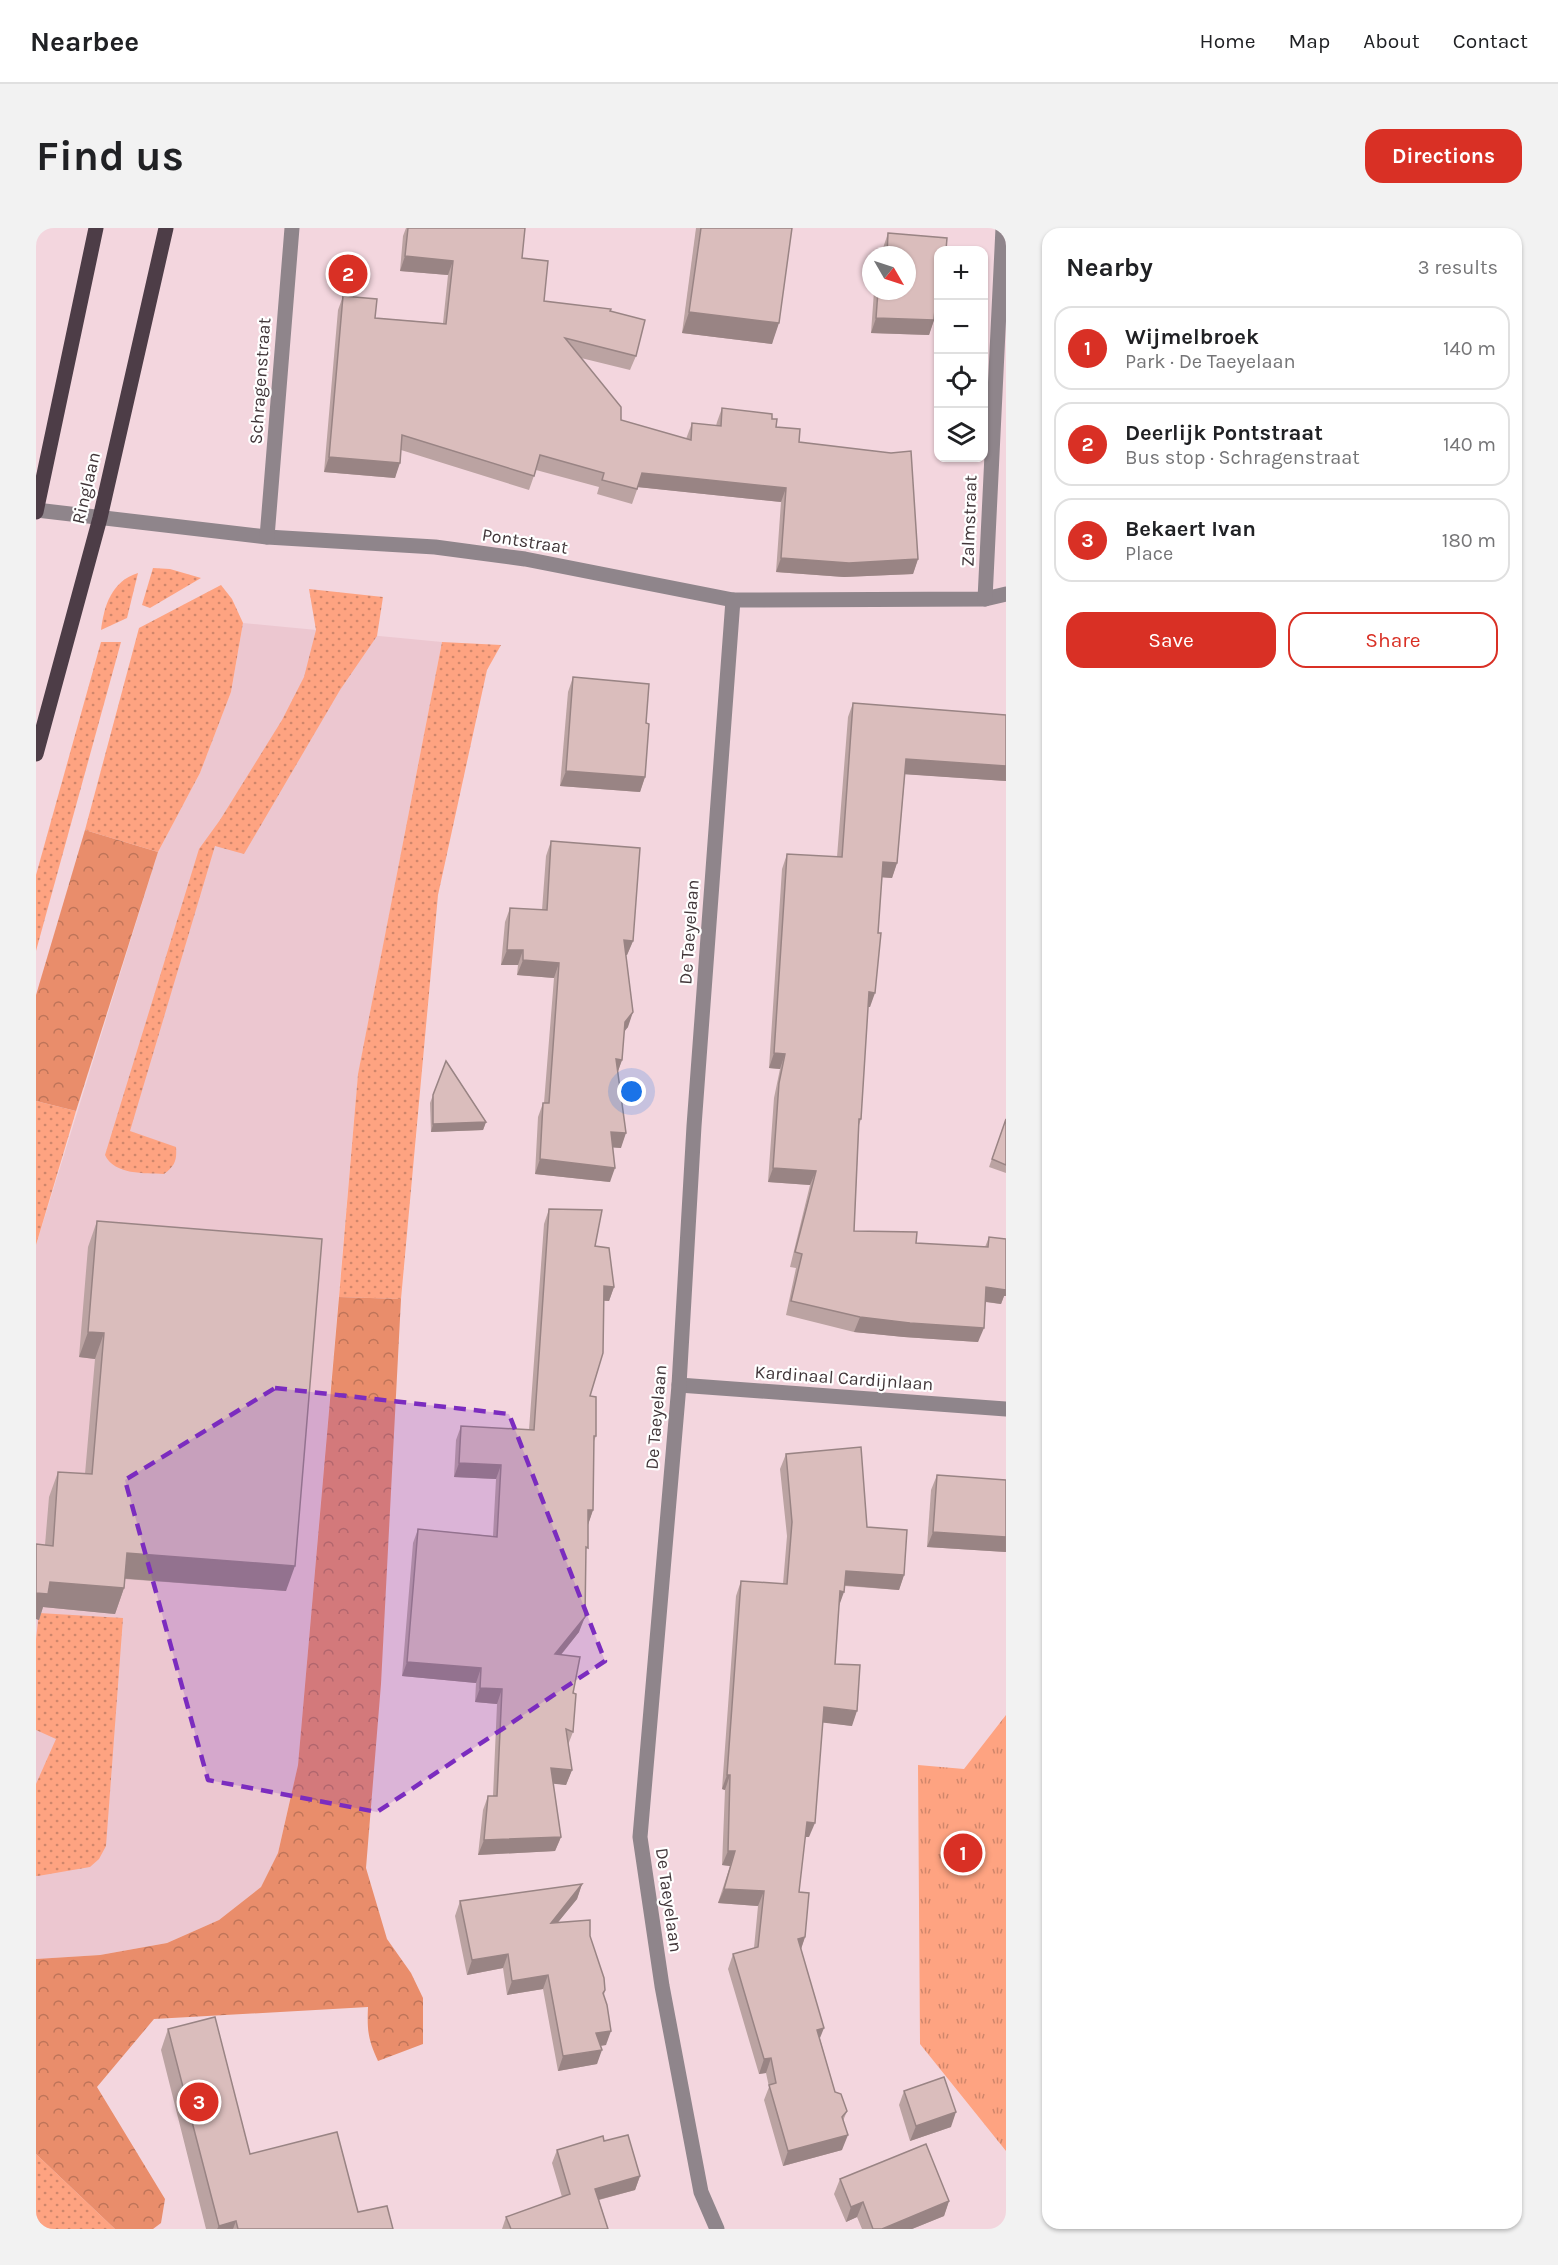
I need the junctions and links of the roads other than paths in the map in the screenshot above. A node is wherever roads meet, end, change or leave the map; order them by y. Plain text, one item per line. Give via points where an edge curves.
1 (96, 228) edge
2 (166, 228) edge
3 (292, 228) edge
4 (1003, 228) edge
5 (36, 510) edge
6 (100, 518) junction
7 (267, 537) junction
8 (1006, 594) edge
9 (985, 599) junction
10 (733, 600) junction
11 (36, 754) edge
12 (678, 1385) junction
13 (1006, 1409) edge
14 (717, 2229) edge

1 - 5 main road
2 - 6 main road, Ringlaan
3 - 7 street, Schragenstraat
4 - 9 street, Zalmstraat
5 - 6 street, Pontstraat
6 - 7 street, Pontstraat
6 - 11 main road, Ringlaan
7 - 10 street, Pontstraat via 435,547 525,559
8 - 9 street, Pontstraat
9 - 10 street, Pontstraat
10 - 12 street, De Taeyelaan
12 - 13 street, Kardinaal Cardijnlaan
12 - 14 street, De Taeyelaan via 640,1837 662,1986 701,2192

